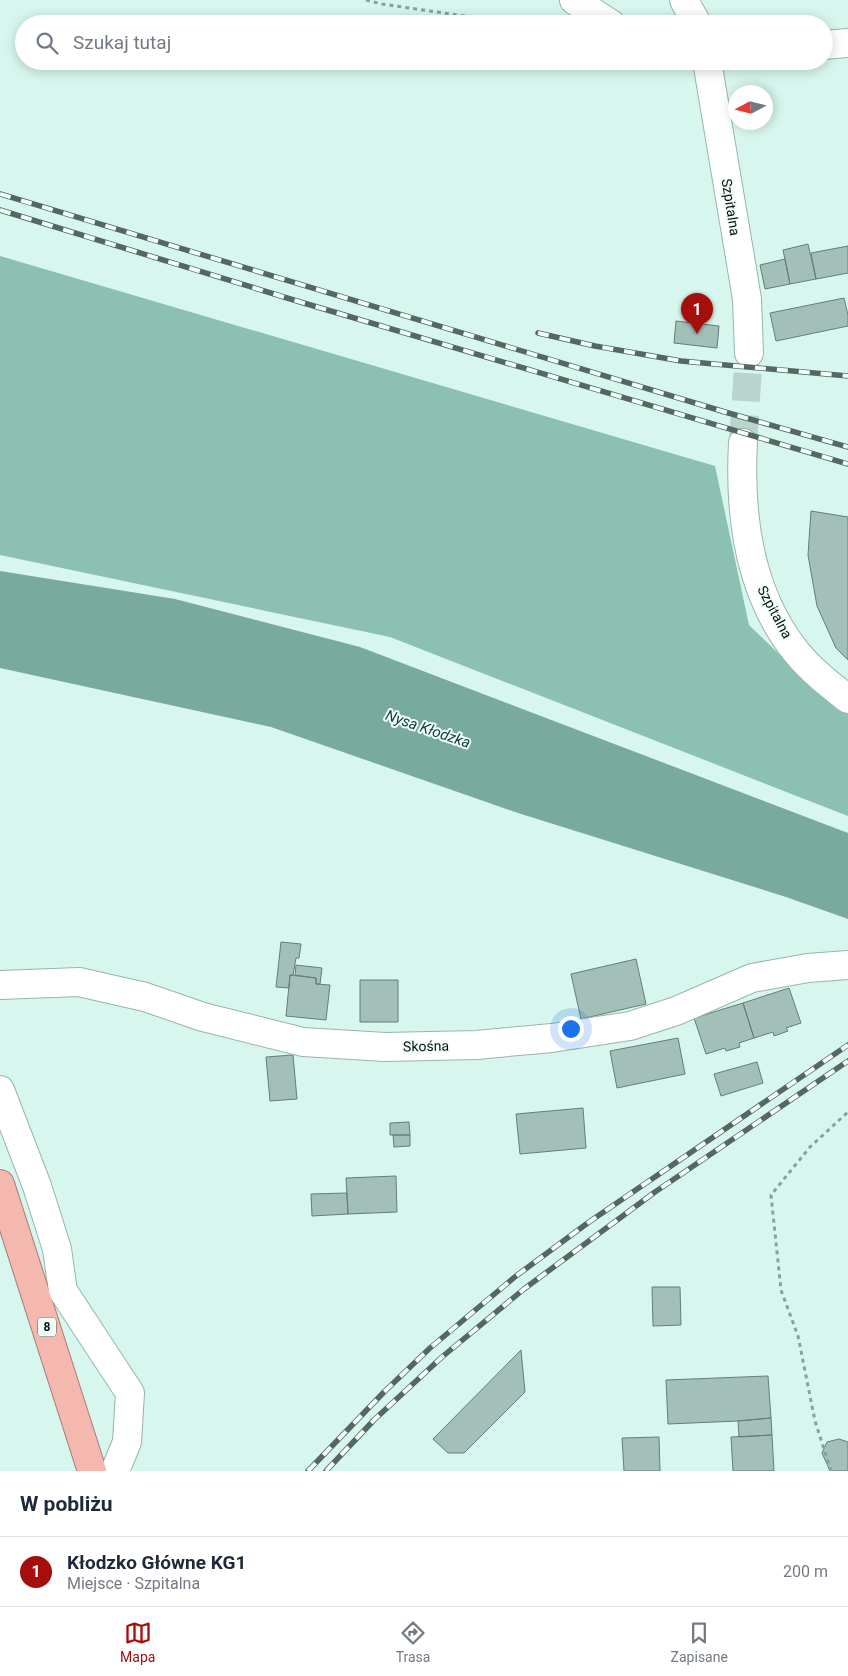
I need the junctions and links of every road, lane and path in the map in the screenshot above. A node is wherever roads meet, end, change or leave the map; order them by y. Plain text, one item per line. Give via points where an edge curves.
1 (366, 0) edge
2 (574, 0) edge
3 (684, 0) edge
4 (459, 15) edge
5 (597, 15) edge
6 (693, 15) edge
7 (848, 43) edge
8 (833, 44) edge
9 (709, 70) edge
10 (750, 354) tunnel mouth
11 (743, 443) tunnel mouth
12 (848, 699) edge
13 (848, 965) edge
14 (0, 985) edge
15 (0, 1090) edge
16 (848, 1112) edge
17 (0, 1184) edge
18 (92, 1471) edge
19 (115, 1471) edge
20 (831, 1471) edge

1 - 4 path
2 - 5 street
3 - 6 street
7 - 8 street
9 - 10 street, Szpitalna via 747,299
11 - 12 street, Szpitalna via 741,477 747,533 751,561 762,591 778,624 797,652 819,676
13 - 14 street, Skośna via 752,978 676,1011 630,1026 476,1045 385,1046 303,1042 80,982
15 - 19 street via 52,1231 64,1291 130,1393 127,1442
16 - 20 path via 810,1147 771,1196 781,1290 798,1336 815,1421
17 - 18 highway, 8

